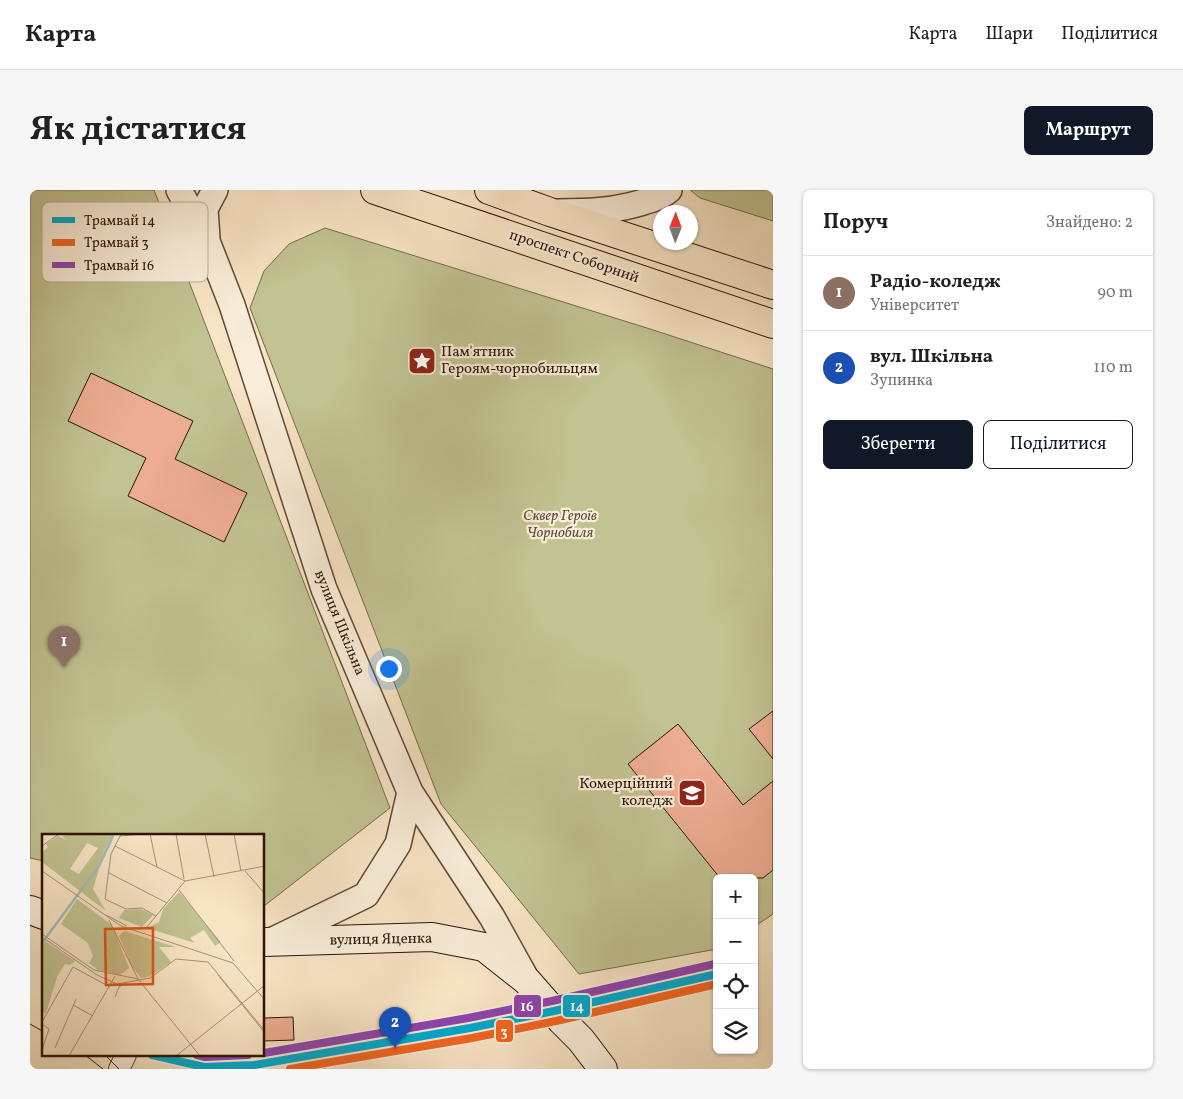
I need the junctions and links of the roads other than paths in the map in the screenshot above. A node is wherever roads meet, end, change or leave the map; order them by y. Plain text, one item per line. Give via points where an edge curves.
1 (179, 190) edge
2 (215, 190) edge
3 (375, 190) edge
4 (489, 190) edge
5 (668, 198) edge
6 (186, 202) edge
7 (208, 203) edge
8 (550, 212) junction
9 (208, 243) edge
10 (696, 250) edge
11 (709, 263) junction
12 (773, 285) edge
13 (773, 324) edge
14 (410, 792) junction
15 (266, 942) edge
16 (528, 981) junction
17 (126, 1056) edge
18 (119, 1069) edge
19 (603, 1069) edge

1 - 6 street, вулиця Шкільна
2 - 7 street, вулиця Шкільна
3 - 13 main road, проспект Соборний
4 - 8 main road
5 - 8 street via 623,208
8 - 11 main road
9 - 14 street, вулиця Шкільна via 232,305 324,589
10 - 11 street
11 - 12 main road
14 - 15 street via 398,844 366,895
14 - 16 street, вулиця Шкільна via 492,917
15 - 16 main road, вулиця Яценка via 432,937 484,947
16 - 19 main road, вулиця Яценка
17 - 18 street

